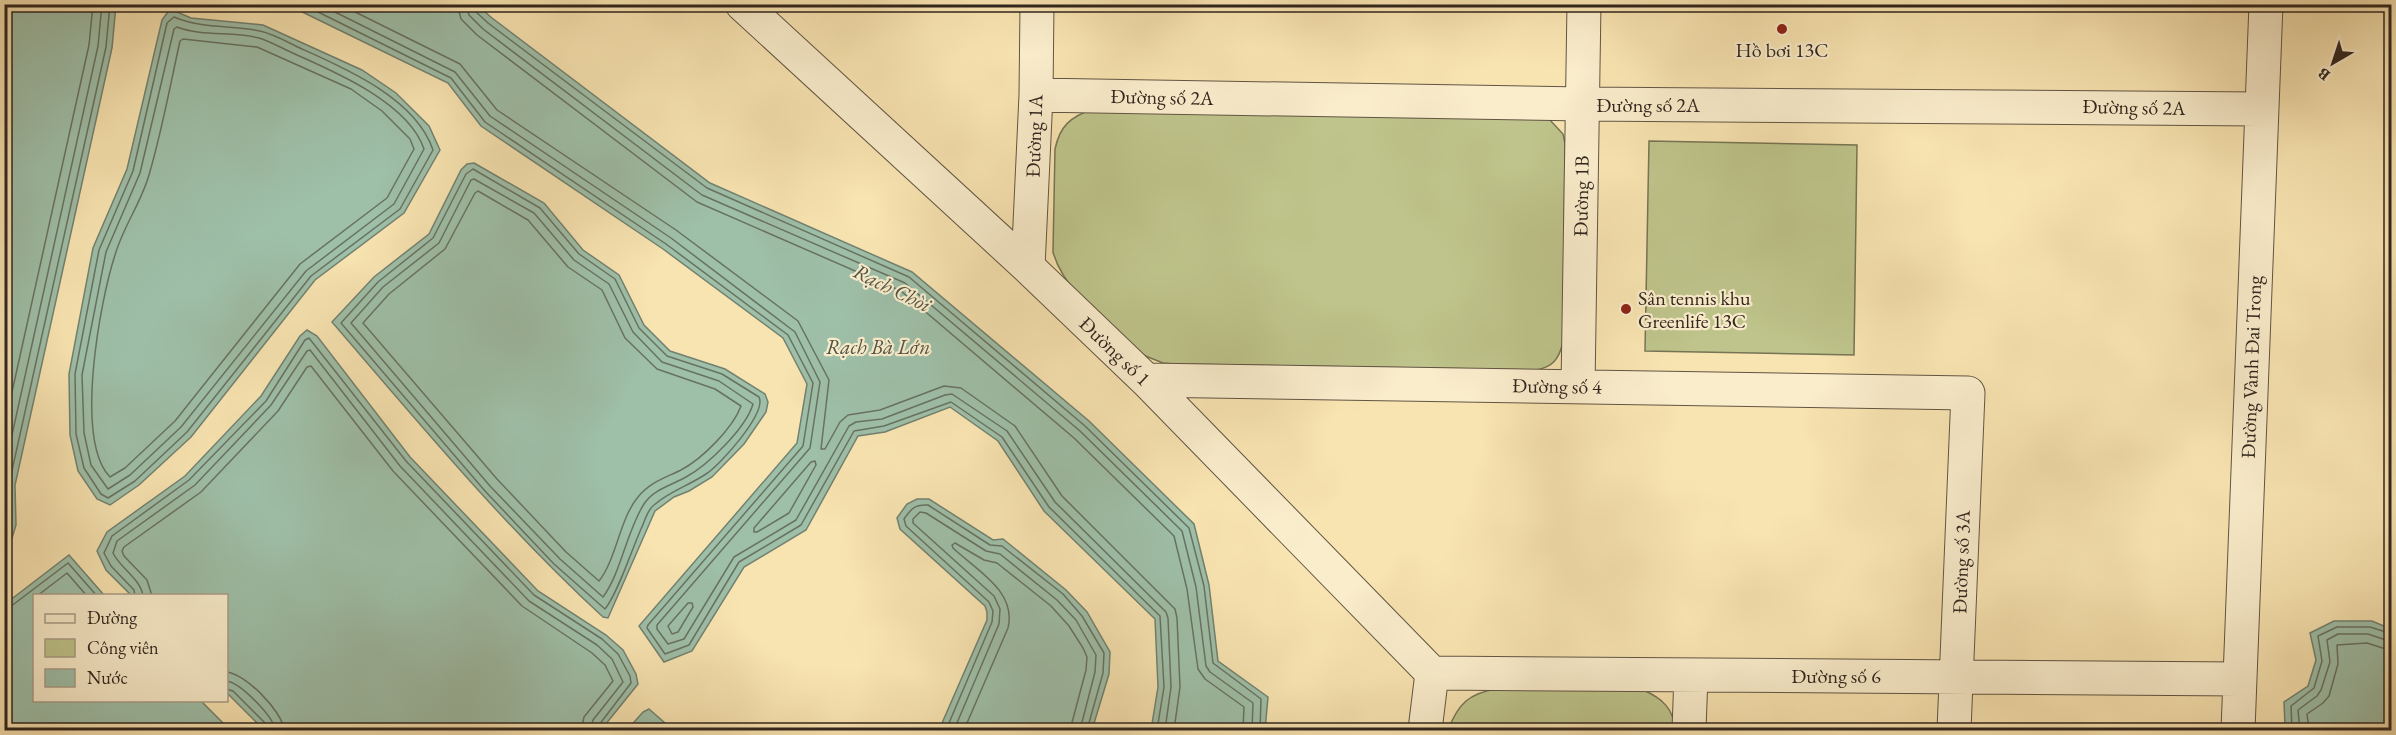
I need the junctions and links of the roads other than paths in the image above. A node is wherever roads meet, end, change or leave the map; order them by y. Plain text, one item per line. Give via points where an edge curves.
1 (742, 4) edge
2 (1037, 4) edge
3 (1584, 4) edge
4 (2266, 4) edge
5 (1036, 95) junction
6 (1583, 104) junction
7 (2260, 109) junction
8 (1029, 267) junction
9 (1146, 380) junction
10 (1578, 387) junction
11 (1968, 393) joint
12 (1432, 673) junction
13 (1691, 675) junction
14 (1956, 677) junction
15 (2240, 679) junction
16 (1425, 730) edge
17 (1689, 730) edge
18 (1954, 730) edge
19 (2238, 730) edge

1 - 8 street, Đường số 1
2 - 5 street, Đường 1A
3 - 6 street, Đường 1B
4 - 7 street, Đường Vành Đai Trong
5 - 6 street, Đường số 2A
5 - 8 street, Đường 1A
6 - 7 street, Đường số 2A
6 - 10 street, Đường 1B
7 - 15 street, Đường Vành Đai Trong
8 - 9 street, Đường số 1
9 - 10 street, Đường số 4
9 - 12 street, Đường số 1
10 - 11 street, Đường số 4
11 - 14 street, Đường số 3A
12 - 13 street, Đường số 6
12 - 16 street
13 - 14 street, Đường số 6
13 - 17 street
14 - 15 street, Đường số 6
14 - 18 street, Đường số 3A
15 - 19 street, Đường Vành Đai Trong

